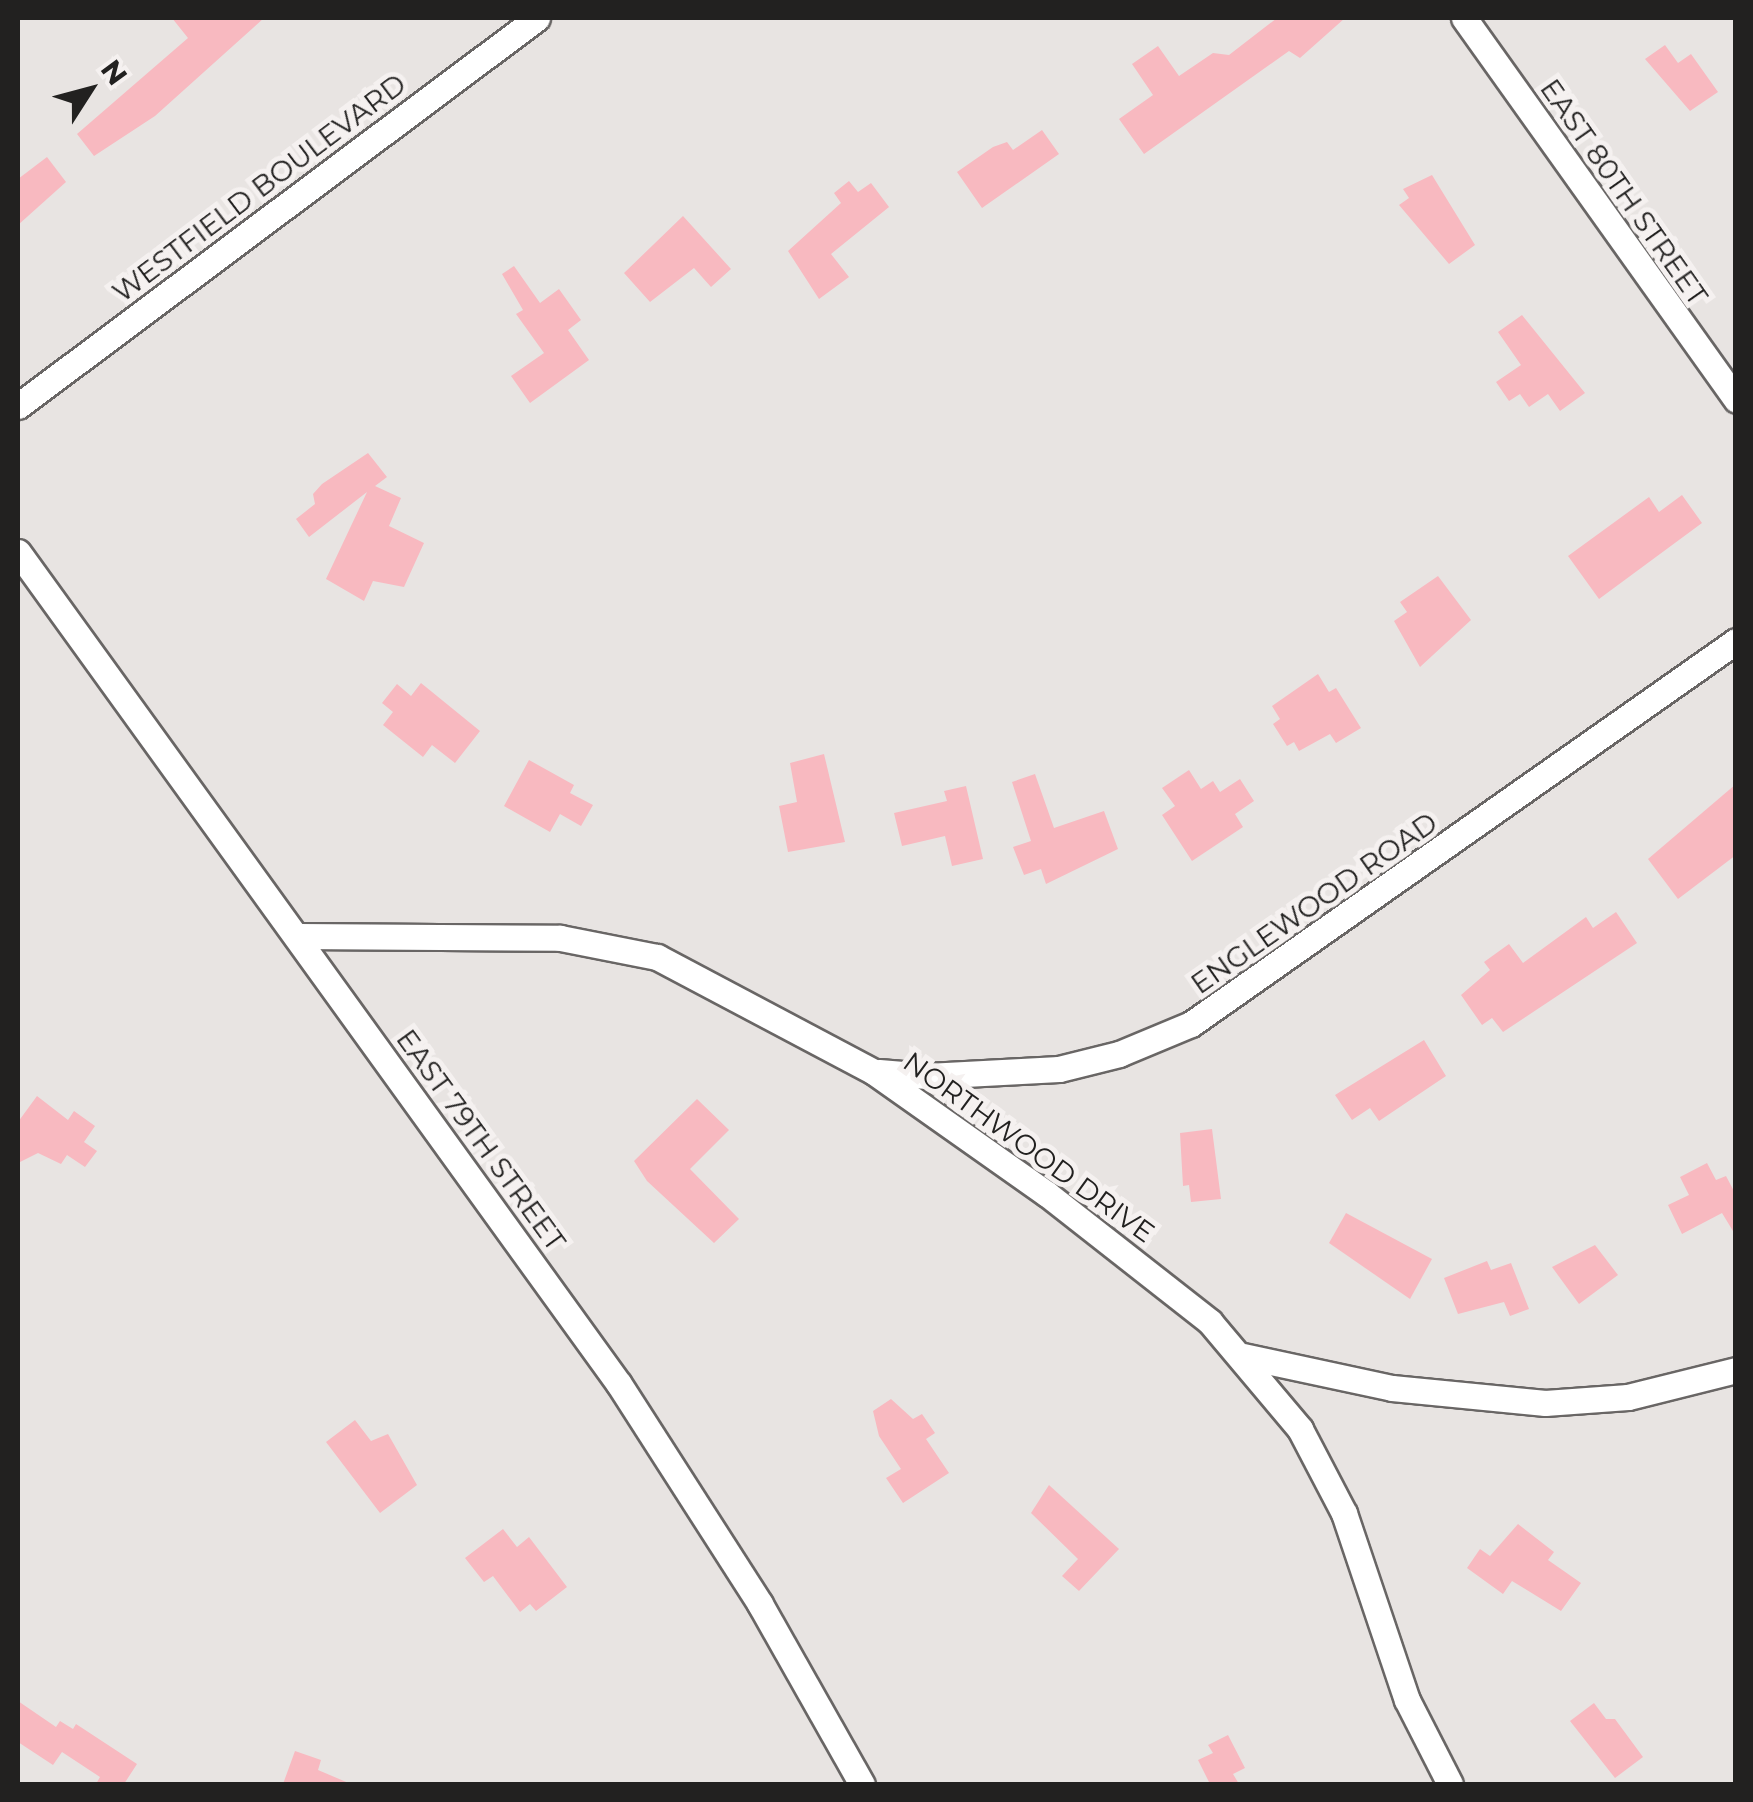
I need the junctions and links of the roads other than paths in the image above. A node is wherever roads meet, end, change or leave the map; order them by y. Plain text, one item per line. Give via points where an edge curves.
1 (537, 18) edge
2 (1464, 18) edge
3 (1736, 400) edge
4 (18, 406) edge
5 (18, 552) edge
6 (1736, 641) edge
7 (298, 936) junction
8 (874, 1072) junction
9 (1243, 1356) junction
10 (1736, 1370) edge
11 (862, 1784) edge
12 (1450, 1784) edge

1 - 4 street, WESTFIELD BOULEVARD
2 - 3 street, EAST 80TH STREET
5 - 7 street, EAST 79TH STREET
6 - 8 street, ENGLEWOOD ROAD via 1187,1026 1119,1054 1053,1070
7 - 8 street, NORTHWOOD DRIVE via 530,936 624,948 727,988
7 - 11 street, EAST 79TH STREET via 619,1384 750,1588
8 - 9 street, NORTHWOOD DRIVE via 1126,1254
9 - 10 street via 1392,1388 1545,1403 1628,1397
9 - 12 street, NORTHWOOD DRIVE via 1300,1429 1333,1488 1403,1689

